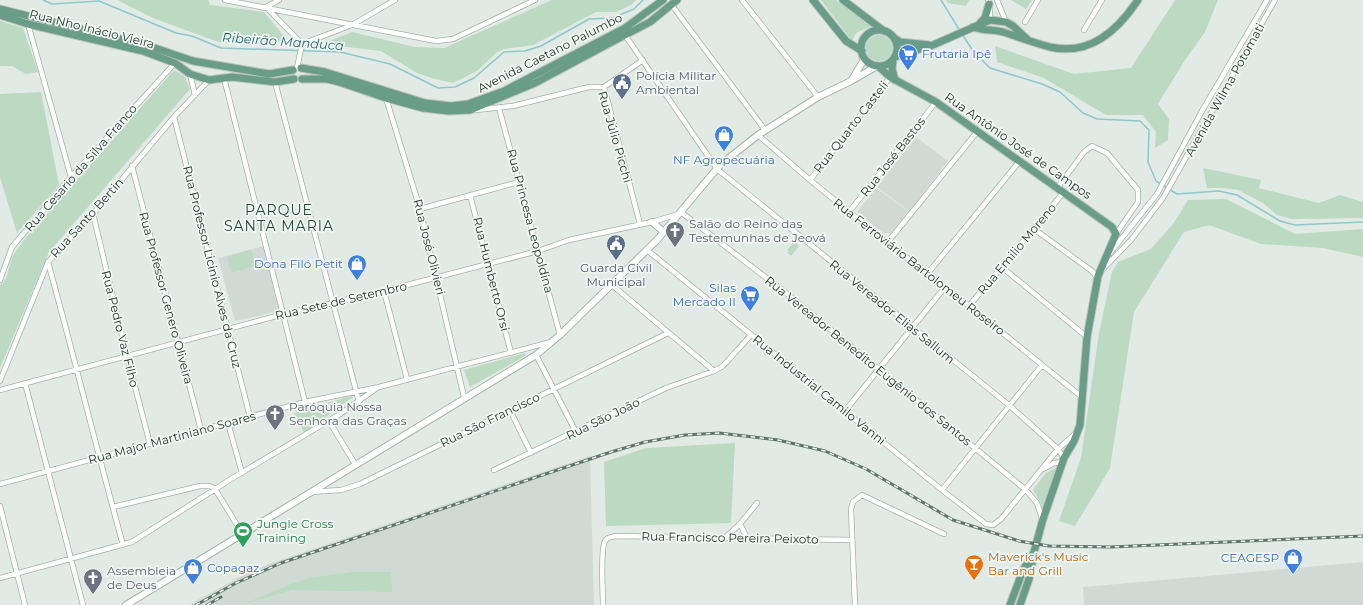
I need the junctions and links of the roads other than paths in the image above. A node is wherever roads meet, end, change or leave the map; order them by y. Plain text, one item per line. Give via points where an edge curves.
1 (225, 0) edge
2 (279, 0) edge
3 (395, 0) edge
4 (535, 0) edge
5 (663, 0) edge
6 (742, 0) edge
7 (813, 0) edge
8 (843, 0) edge
9 (997, 0) edge
10 (1038, 0) edge
11 (1102, 0) edge
12 (1138, 0) edge
13 (1267, 0) edge
14 (1275, 0) edge
15 (674, 2) edge
16 (988, 2) edge
17 (266, 7) junction
18 (0, 9) edge
19 (0, 15) edge
20 (990, 20) junction
21 (1006, 22) junction
22 (1025, 22) dead end
23 (28, 24) junction
24 (352, 25) junction
25 (974, 26) junction
26 (992, 30) junction
27 (1084, 30) dead end
28 (884, 31) junction
29 (1003, 32) junction
30 (625, 35) junction
31 (894, 38) junction
32 (1027, 39) junction
33 (933, 45) junction
34 (302, 46) junction
35 (862, 51) junction
36 (865, 58) junction
37 (894, 59) junction
38 (643, 60) junction
39 (175, 62) junction
40 (193, 62) junction
41 (877, 66) junction
42 (297, 69) junction
43 (190, 74) junction
44 (893, 77) junction
45 (224, 78) junction
46 (294, 79) junction
47 (302, 79) junction
48 (209, 80) junction
49 (851, 81) junction
50 (275, 82) junction
51 (604, 87) junction
52 (196, 95) junction
53 (818, 97) junction
54 (386, 98) junction
55 (936, 102) junction
56 (499, 108) junction
57 (470, 110) junction
58 (174, 117) junction
59 (765, 130) junction
60 (977, 132) junction
61 (758, 135) junction
62 (1018, 162) junction
63 (132, 166) junction
64 (717, 169) junction
65 (70, 177) junction
66 (810, 180) junction
67 (519, 182) junction
68 (1058, 187) junction
69 (1064, 192) junction
70 (470, 194) junction
71 (420, 209) junction
72 (849, 212) junction
73 (682, 213) junction
74 (93, 214) junction
75 (652, 222) junction
76 (640, 224) junction
77 (1034, 229) junction
78 (664, 232) junction
79 (1115, 237) junction
80 (887, 243) junction
81 (647, 250) junction
82 (538, 251) junction
83 (1108, 256) junction
84 (48, 262) junction
85 (488, 264) junction
86 (1002, 268) junction
87 (928, 272) junction
88 (1099, 275) junction
89 (437, 277) junction
90 (0, 280) edge
91 (612, 285) junction
92 (945, 287) junction
93 (384, 291) junction
94 (333, 303) junction
95 (969, 306) junction
96 (284, 314) junction
97 (912, 328) junction
98 (228, 329) junction
99 (668, 333) junction
100 (560, 335) junction
101 (751, 335) junction
102 (1087, 337) junction
103 (553, 341) junction
104 (178, 342) junction
105 (510, 353) junction
106 (536, 355) junction
107 (127, 356) junction
108 (1042, 365) junction
109 (456, 366) junction
110 (78, 369) junction
111 (879, 369) junction
112 (714, 371) junction
113 (407, 379) junction
114 (0, 381) edge
115 (25, 383) junction
116 (379, 387) junction
117 (553, 389) junction
118 (0, 390) edge
119 (357, 393) junction
120 (464, 397) junction
121 (1082, 397) junction
122 (305, 402) junction
123 (359, 402) junction
124 (1010, 406) junction
125 (510, 410) junction
126 (845, 411) junction
127 (250, 417) junction
128 (329, 421) junction
129 (228, 423) junction
130 (201, 430) junction
131 (576, 432) junction
132 (1077, 432) junction
133 (150, 444) junction
134 (976, 449) junction
135 (1058, 449) junction
136 (531, 453) junction
137 (99, 457) junction
138 (1064, 460) junction
139 (355, 464) junction
140 (494, 470) dead end
141 (1040, 470) junction
142 (48, 472) junction
143 (242, 473) junction
144 (0, 484) edge
145 (215, 489) junction
146 (942, 490) junction
147 (1026, 490) junction
148 (308, 492) junction
149 (757, 503) dead end
150 (0, 506) edge
151 (113, 507) junction
152 (1043, 519) junction
153 (740, 524) junction
154 (242, 533) junction
155 (944, 534) dead end
156 (726, 538) junction
157 (747, 538) junction
158 (852, 540) junction
159 (123, 545) junction
160 (1034, 552) junction
161 (72, 560) junction
162 (17, 574) junction
163 (0, 578) edge
164 (25, 605) edge
165 (83, 605) edge
166 (126, 605) edge
167 (603, 605) edge
168 (855, 605) edge
169 (1010, 605) edge
170 (1020, 605) edge

1 - 17 street
2 - 17 street
3 - 24 street
4 - 24 street via 453,39 436,41
5 - 42 main road, Avenida Caetano Palumbo via 625,28 504,91 468,104 451,106 425,103 325,72
6 - 53 street
7 - 35 main road via 846,41
8 - 28 main road
9 - 21 street
10 - 22 street
11 - 27 street
12 - 32 main road via 1109,35 1097,42 1065,49
13 - 83 street, Avenida Wilma Potomati via 1202,111 1168,177
14 - 88 street, Avenida Wilma Potomati via 1164,198
15 - 30 main road, Avenida Caetano Palumbo via 650,22
15 - 59 street
16 - 20 street
16 - 25 main road via 985,18
17 - 24 street
17 - 34 street
18 - 40 main road, Rua Nho Inácio Vieira via 149,46
19 - 23 main road, Rua Nho Inácio Vieira
20 - 21 main road
20 - 25 main road
20 - 26 main road
21 - 29 main road
21 - 32 main road
23 - 39 main road, Rua Nho Inácio Vieira via 143,51
23 - 65 street
24 - 34 street
25 - 26 main road via 980,30
25 - 33 main road
26 - 29 main road
28 - 31 main road
28 - 35 main road via 873,31 868,34
29 - 32 main road
30 - 38 street, Rua Vereador Elias Sallum
30 - 57 main road, Avenida Caetano Palumbo via 535,83
31 - 33 main road via 900,42
31 - 37 main road via 897,48
33 - 37 main road
34 - 42 street
35 - 36 main road
36 - 41 main road
36 - 49 main road
37 - 41 main road
37 - 44 main road
38 - 51 street
38 - 64 street, Rua Vereador Elias Sallum
39 - 43 main road, Rua Nho Inácio Vieira
39 - 65 street, Rua Cesario da Silva Franco
40 - 42 main road, Rua Nho Inácio Vieira via 269,74
40 - 43 main road
41 - 44 main road, Rua Antônio José de Campos
41 - 49 main road
42 - 46 main road via 292,76
42 - 47 main road via 304,74
43 - 48 main road, Rua Nho Inácio Vieira
43 - 52 street
44 - 55 main road, Rua Antônio José de Campos
44 - 66 street, Rua Quarto Casteli
45 - 48 main road, Rua Nho Inácio Vieira
45 - 50 main road, Rua Nho Inácio Vieira
45 - 96 street
46 - 47 main road
46 - 50 main road, Rua Nho Inácio Vieira
47 - 54 main road, Avenida Caetano Palumbo via 327,79
48 - 52 street, Rua Santo Bertin
49 - 53 main road
50 - 94 street
51 - 56 street, Rua Júlio Picchi via 589,87
51 - 76 street, Rua Júlio Picchi
52 - 58 street, Rua Santo Bertin
53 - 59 main road
54 - 57 main road, Avenida Caetano Palumbo via 423,108
54 - 71 street, Rua José Olivieri
55 - 60 main road, Rua Antônio José de Campos
55 - 72 street, Rua José Bastos
56 - 57 street, Rua Júlio Picchi
56 - 67 street, Rua Princesa Leopoldina
58 - 63 street, Rua Santo Bertin
58 - 98 street, Rua Professor Licinio Alves da Cruz
59 - 61 main road
60 - 62 main road, Rua Antônio José de Campos
60 - 80 street
61 - 64 main road
61 - 66 street, Rua Ferroviário Bartolomeu Roseiro
62 - 68 main road, Rua Antônio José de Campos
62 - 87 street
63 - 74 street, Rua Santo Bertin
63 - 104 street, Rua Professor Genero Oliveira
64 - 73 main road
64 - 97 street, Rua Vereador Elias Sallum
65 - 90 street, Rua Cesario da Silva Franco via 12,247
66 - 72 street, Rua Ferroviário Bartolomeu Roseiro
67 - 70 street
67 - 82 street, Rua Princesa Leopoldina
68 - 69 main road, Rua Antônio José de Campos
68 - 79 street via 1084,152 1092,146 1107,153 1138,190 1140,196
69 - 77 street, Rua Emilio Moreno
69 - 79 main road, Rua Antônio José de Campos via 1112,227
70 - 71 street
70 - 85 street, Rua Humberto Orsi
71 - 89 street, Rua José Olivieri
72 - 80 street, Rua Ferroviário Bartolomeu Roseiro
73 - 75 street, Rua Sete de Setembro
73 - 78 main road
73 - 111 street, Rua Vereador Benedito Eugênio dos Santos
74 - 84 street, Rua Santo Bertin
74 - 107 street, Rua Pedro Vaz Filho
75 - 76 street, Rua Sete de Setembro
75 - 78 main road
76 - 82 street, Rua Sete de Setembro via 569,240
77 - 86 street, Rua Emilio Moreno
77 - 88 street
78 - 81 main road
79 - 83 main road
80 - 87 street, Rua Ferroviário Bartolomeu Roseiro
81 - 91 main road
81 - 101 street, Rua Industrial Camilo Vanni
82 - 85 street, Rua Sete de Setembro
82 - 100 street, Rua Princesa Leopoldina
83 - 88 main road
84 - 110 street
84 - 114 street, Rua Santo Bertin
85 - 89 street, Rua Sete de Setembro
85 - 105 street, Rua Humberto Orsi
86 - 95 street, Rua Emilio Moreno
86 - 102 street
87 - 92 street, Rua Ferroviário Bartolomeu Roseiro
88 - 102 main road
89 - 93 street, Rua Sete de Setembro
89 - 109 street, Rua José Olivieri
91 - 99 street
91 - 100 main road
92 - 95 street, Rua Ferroviário Bartolomeu Roseiro
92 - 97 street
93 - 94 street, Rua Sete de Setembro
93 - 113 street
94 - 96 street, Rua Sete de Setembro
94 - 119 street
95 - 108 street, Rua Ferroviário Bartolomeu Roseiro
96 - 98 street, Rua Sete de Setembro
96 - 122 street
97 - 111 street
97 - 124 street, Rua Vereador Elias Sallum
98 - 104 street, Rua Sete de Setembro
98 - 127 street, Rua Professor Licinio Alves da Cruz
99 - 112 street
99 - 117 street, Rua São Francisco
100 - 103 main road
101 - 112 street, Rua São João via 723,366
101 - 126 street, Rua Industrial Camilo Vanni
102 - 121 main road
103 - 105 street, Rua Major Martiniano Soares
103 - 106 main road
104 - 107 street, Rua Sete de Setembro
104 - 130 street, Rua Professor Genero Oliveira
105 - 109 street, Rua Major Martiniano Soares
106 - 117 street
106 - 120 main road
107 - 110 street, Rua Sete de Setembro
107 - 133 street, Rua Pedro Vaz Filho
108 - 121 street, Rua Ferroviário Bartolomeu Roseiro
108 - 124 street
109 - 113 street, Rua Major Martiniano Soares
109 - 120 street, Rua José Olivieri
110 - 115 street, Rua Sete de Setembro
110 - 137 street
111 - 126 street
111 - 134 street, Rua Vereador Benedito Eugênio dos Santos
112 - 131 street, Rua São João via 666,388
113 - 116 street, Rua Major Martiniano Soares
115 - 118 street, Rua Sete de Setembro
115 - 142 street
116 - 119 street, Rua Major Martiniano Soares
116 - 123 street
117 - 125 street, Rua São Francisco
117 - 131 street
119 - 122 street, Rua Major Martiniano Soares
119 - 123 street
120 - 139 main road
121 - 132 main road
122 - 127 street, Rua Major Martiniano Soares
123 - 128 street
124 - 134 street
124 - 135 street, Rua Vereador Elias Sallum
125 - 136 street
125 - 148 street, Rua São Francisco via 360,484 341,490
126 - 146 street, Rua Industrial Camilo Vanni
127 - 129 street, Rua Major Martiniano Soares
128 - 139 street
128 - 143 street
129 - 130 street, Rua Major Martiniano Soares
129 - 143 street
130 - 133 street, Rua Major Martiniano Soares
131 - 136 street, Rua São João
132 - 135 street
132 - 138 main road
133 - 137 street, Rua Major Martiniano Soares
134 - 146 street
134 - 147 street, Rua Vereador Benedito Eugênio dos Santos
135 - 138 street, Rua Vereador Elias Sallum
135 - 141 street
136 - 140 street, Rua São João
137 - 142 street, Rua Major Martiniano Soares
137 - 151 street
138 - 141 street
138 - 152 main road
139 - 148 main road
141 - 147 street
142 - 144 street, Rua Major Martiniano Soares
142 - 161 street
143 - 145 street
145 - 151 street via 200,486
145 - 154 street
145 - 159 street via 132,542
146 - 147 street, Rua Industrial Camilo Vanni via 986,524 993,525
147 - 152 street, Rua Vereador Benedito Eugênio dos Santos via 1037,503
148 - 154 main road
149 - 153 street
150 - 162 street
151 - 159 street
152 - 160 main road
153 - 156 street
153 - 157 street
154 - 166 main road
155 - 158 street via 862,495 853,502 850,509
156 - 157 street, Rua Francisco Pereira Peixoto
156 - 167 street, Rua Francisco Pereira Peixoto via 608,538 602,551
157 - 158 street, Rua Francisco Pereira Peixoto
158 - 168 street
159 - 161 street
160 - 169 main road via 1023,570
160 - 170 main road via 1029,579
161 - 162 street
161 - 165 street
162 - 163 street
162 - 164 street

